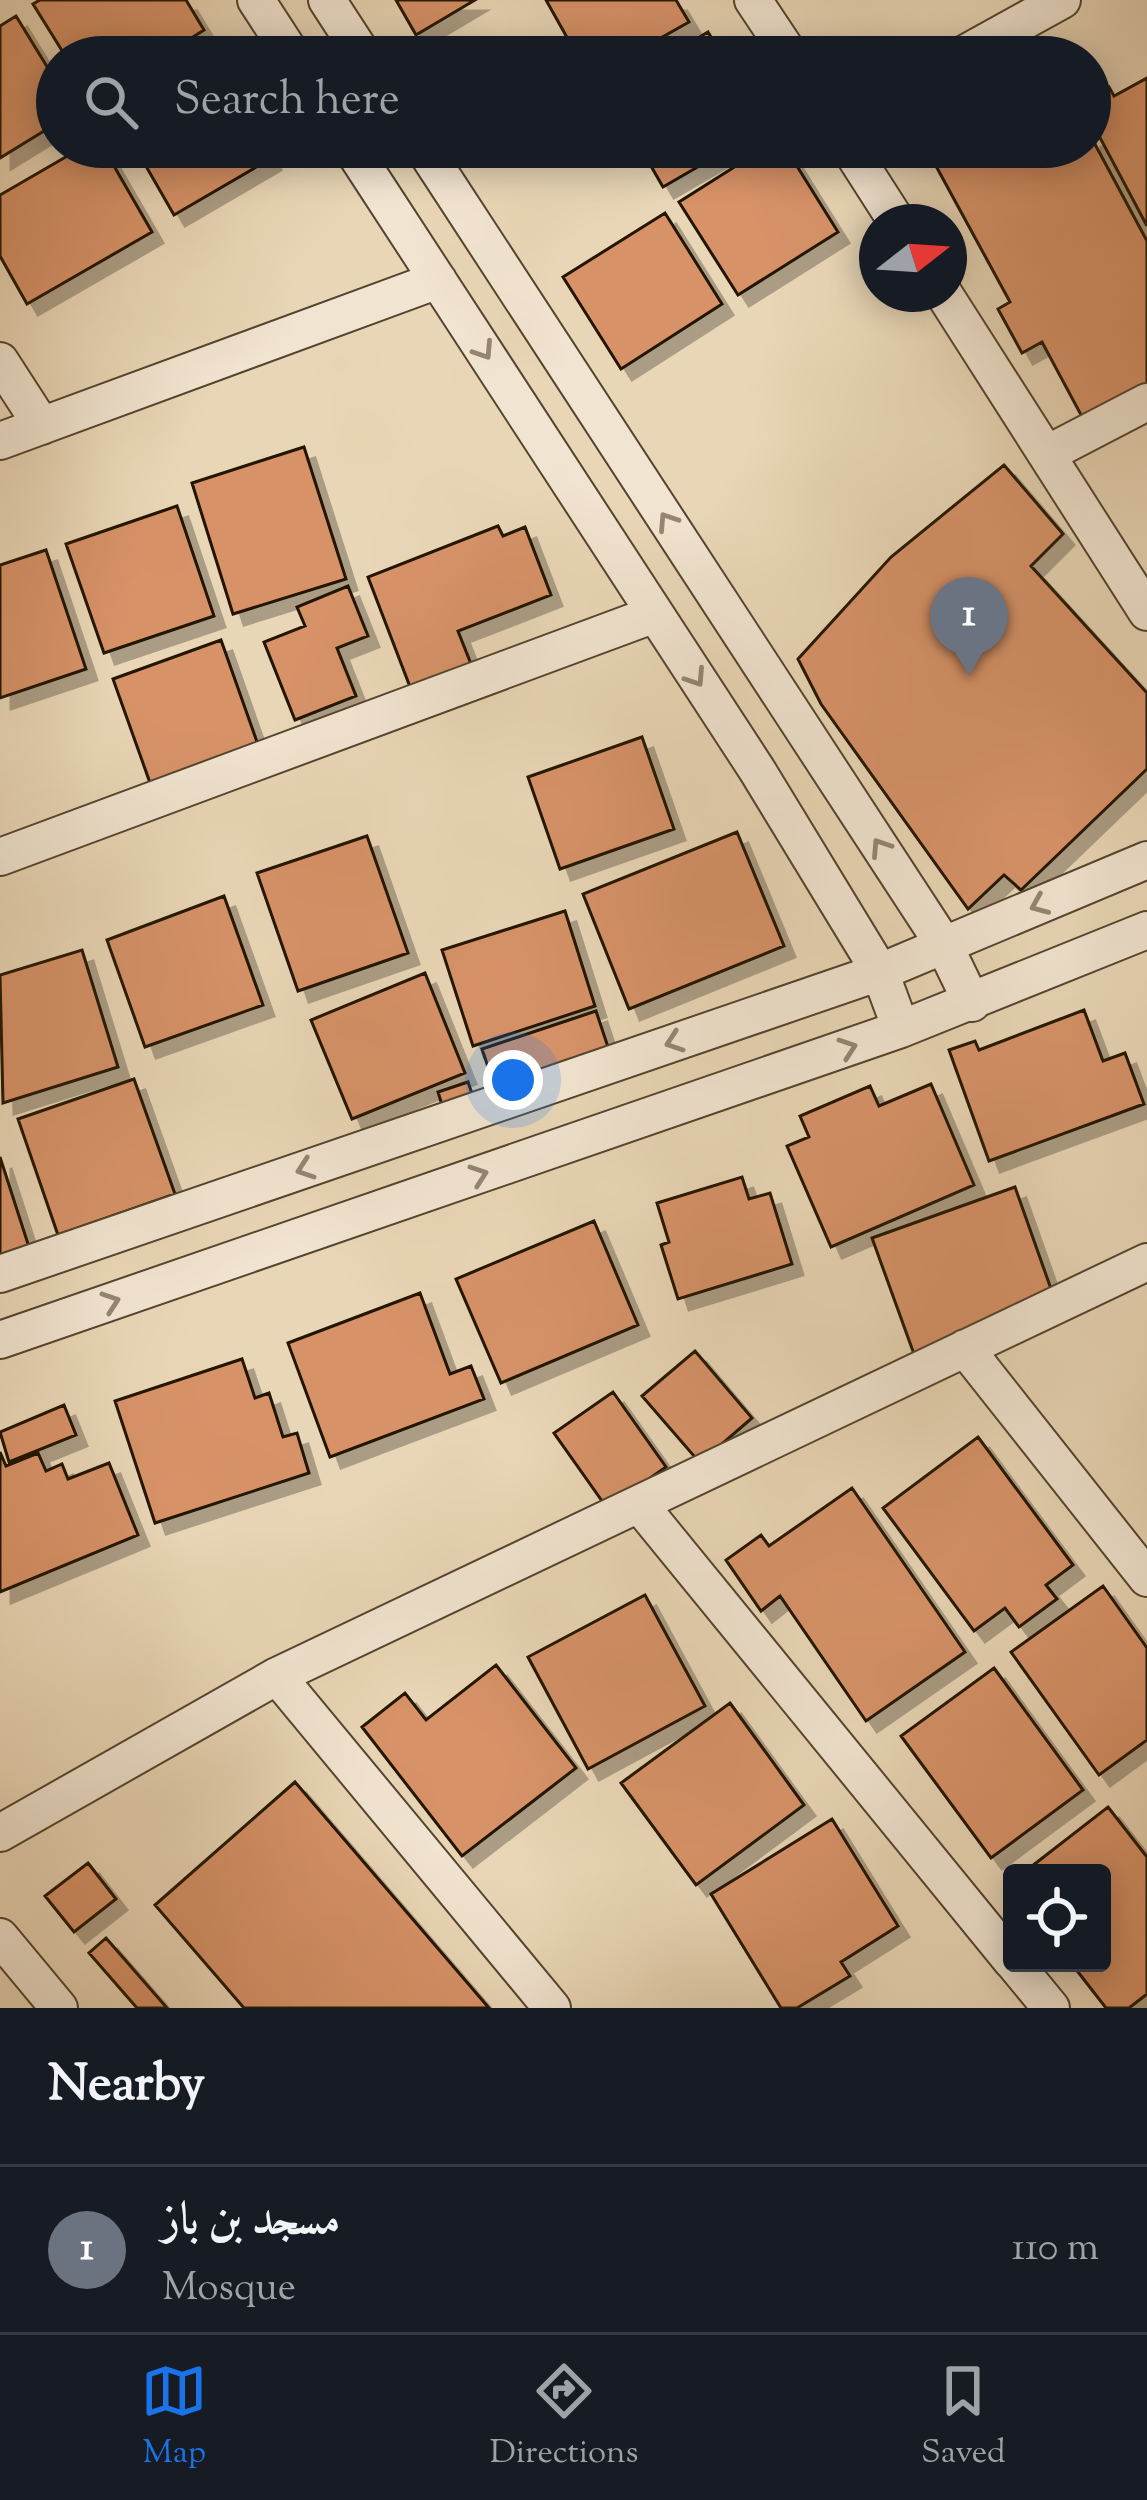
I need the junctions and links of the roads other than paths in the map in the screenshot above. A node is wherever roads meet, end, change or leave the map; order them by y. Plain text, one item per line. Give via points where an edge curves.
1 (256, 0) edge
2 (327, 0) edge
3 (753, 0) edge
4 (1062, 0) edge
5 (279, 36) edge
6 (350, 36) edge
7 (776, 36) edge
8 (997, 36) edge
9 (365, 168) edge
10 (437, 168) edge
11 (862, 168) edge
12 (885, 204) edge
13 (438, 280) junction
14 (956, 312) edge
15 (0, 361) edge
16 (1147, 402) edge
17 (42, 426) junction
18 (0, 441) edge
19 (1047, 454) junction
20 (1147, 612) edge
21 (655, 614) junction
22 (0, 857) edge
23 (1147, 860) edge
24 (1147, 930) edge
25 (944, 945) junction
26 (880, 972) junction
27 (972, 1003) junction
28 (902, 1029) junction
29 (1147, 1262) edge
30 (0, 1274) edge
31 (0, 1340) edge
32 (965, 1348) junction
33 (639, 1504) junction
34 (1147, 1578) edge
35 (277, 1676) junction
36 (0, 1833) edge
37 (0, 1937) edge
38 (1003, 1950) edge
39 (1021, 1972) edge
40 (59, 2008) edge
41 (551, 2008) edge
42 (1051, 2008) edge

1 - 5 street
2 - 6 street
3 - 7 street
4 - 8 street
9 - 13 street
25 -> 10 street
11 - 12 street
13 - 17 street
13 -> 21 street
14 - 19 street
15 - 17 street
16 - 19 street
17 - 18 street
19 - 20 street
21 - 22 street
21 -> 26 street
23 -> 25 street
24 - 27 street
25 - 26 street
25 - 27 street
26 - 28 street
26 -> 30 street
27 - 28 street
31 -> 28 street
29 - 32 street
32 - 33 street
32 - 34 street
33 - 35 street
33 - 38 street
35 - 36 street
35 - 41 street
37 - 40 street
39 - 42 street

